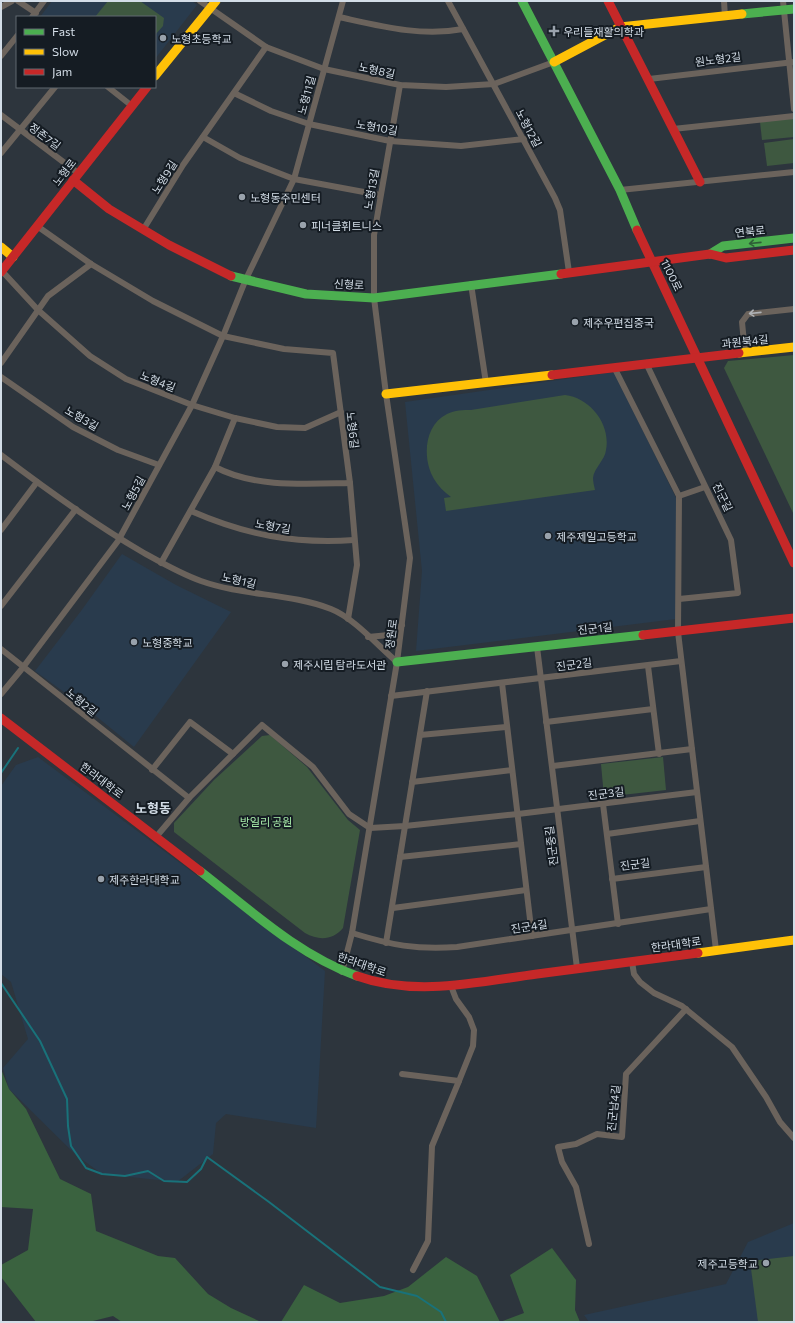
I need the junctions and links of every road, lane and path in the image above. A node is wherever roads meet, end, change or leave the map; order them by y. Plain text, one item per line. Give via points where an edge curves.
1 (12, 1) edge
2 (18, 1) edge
3 (44, 1) edge
4 (200, 1) edge
5 (216, 1) edge
6 (343, 1) edge
7 (448, 1) edge
8 (522, 1) edge
9 (608, 1) edge
10 (724, 1) edge
11 (2, 6) edge
12 (784, 6) edge
13 (209, 8) junction
14 (794, 9) edge
15 (34, 15) edge
16 (725, 16) junction
17 (339, 17) junction
18 (620, 27) junction
19 (463, 29) junction
20 (16, 37) edge
21 (266, 47) junction
22 (1, 56) edge
23 (554, 62) junction
24 (792, 63) edge
25 (324, 69) junction
26 (156, 75) edge
27 (649, 79) junction
28 (494, 84) junction
29 (400, 85) junction
30 (54, 88) edge
31 (109, 88) edge
32 (146, 88) edge
33 (234, 93) junction
34 (132, 106) junction
35 (794, 108) edge
36 (1, 115) edge
37 (794, 116) edge
38 (309, 124) junction
39 (673, 129) junction
40 (20, 130) junction
41 (203, 137) junction
42 (524, 139) junction
43 (390, 141) junction
44 (1, 153) edge
45 (794, 172) edge
46 (75, 176) junction
47 (294, 179) junction
48 (700, 182) junction
49 (620, 190) junction
50 (380, 195) junction
51 (37, 226) junction
52 (143, 230) junction
53 (794, 238) edge
54 (1, 247) edge
55 (794, 250) edge
56 (710, 254) junction
57 (13, 257) junction
58 (652, 263) junction
59 (91, 264) junction
60 (1, 271) edge
61 (569, 272) junction
62 (246, 279) junction
63 (471, 284) junction
64 (374, 298) junction
65 (794, 308) edge
66 (38, 310) junction
67 (223, 336) junction
68 (794, 347) edge
69 (745, 353) junction
70 (698, 358) junction
71 (1, 363) edge
72 (646, 363) junction
73 (614, 367) junction
74 (1, 377) edge
75 (486, 382) junction
76 (386, 394) junction
77 (192, 405) junction
78 (341, 412) junction
79 (235, 418) junction
80 (1, 455) edge
81 (159, 465) junction
82 (215, 467) junction
83 (37, 482) junction
84 (350, 483) junction
85 (705, 487) junction
86 (678, 496) junction
87 (76, 509) junction
88 (191, 511) junction
89 (1, 530) edge
90 (119, 539) junction
91 (354, 540) junction
92 (161, 563) junction
93 (794, 563) edge
94 (679, 599) junction
95 (1, 606) edge
96 (794, 618) edge
97 (348, 619) junction
98 (402, 625) junction
99 (678, 632) junction
100 (368, 637) junction
101 (537, 647) junction
102 (1, 649) edge
103 (681, 661) junction
104 (398, 662) junction
105 (648, 666) junction
106 (24, 667) junction
107 (540, 678) junction
108 (502, 683) junction
109 (427, 691) junction
110 (1, 694) edge
111 (391, 696) junction
112 (653, 710) junction
113 (1, 718) edge
114 (546, 722) junction
115 (506, 726) junction
116 (420, 736) junction
117 (692, 749) junction
118 (233, 754) junction
119 (659, 754) junction
120 (553, 766) junction
121 (152, 770) junction
122 (512, 770) junction
123 (412, 782) junction
124 (697, 792) junction
125 (189, 798) junction
126 (603, 804) junction
127 (557, 809) junction
128 (518, 814) junction
129 (700, 821) junction
130 (405, 826) junction
131 (370, 828) junction
132 (607, 834) junction
133 (156, 837) junction
134 (521, 844) junction
135 (400, 857) junction
136 (706, 867) junction
137 (612, 879) junction
138 (526, 890) junction
139 (393, 908) junction
140 (711, 909) junction
141 (618, 924) junction
142 (572, 929) junction
143 (352, 933) junction
144 (532, 936) junction
145 (794, 940) edge
146 (386, 943) junction
147 (716, 950) junction
148 (632, 962) junction
149 (577, 968) junction
150 (342, 972) junction
151 (451, 986) junction
152 (686, 1009) junction
153 (402, 1074) dead end
154 (460, 1081) junction
155 (794, 1138) edge
156 (589, 1244) dead end
157 (413, 1270) dead end

1 - 11 street
2 - 15 street
3 - 15 street
4 - 13 street, 노형8길
5 - 13 main road
6 - 17 street, 노형11길
7 - 19 street, 노형12길
8 - 23 main road, 1100로
9 - 18 main road
10 - 16 street
12 - 14 main road
12 - 16 main road
12 - 24 street
13 - 21 street, 노형8길
13 - 26 main road
16 - 18 main road
17 - 19 street via 404,31 444,33
17 - 25 street, 노형11길
18 - 23 main road
18 - 27 main road
19 - 28 street, 노형12길
20 - 22 street
21 - 25 street, 노형8길
21 - 33 street, 노형9길
23 - 28 street, 노형8길
23 - 49 main road, 1100로
24 - 27 street, 원노형2길
24 - 35 street
25 - 29 street, 노형8길
25 - 38 street, 노형11길
27 - 39 main road
28 - 29 street, 노형8길
28 - 42 street, 노형12길
29 - 43 street, 노형13길
30 - 40 street
31 - 34 street
32 - 34 main road, 노형로
33 - 38 street, 노형10길 via 271,111
33 - 41 street, 노형9길
34 - 46 main road, 노형로
36 - 40 street, 정존7길
37 - 39 street
38 - 43 street, 노형10길
38 - 47 street, 노형11길
39 - 48 main road
40 - 44 street
40 - 46 street, 정존7길
41 - 47 street via 240,158
41 - 52 street, 노형9길
42 - 43 street, 노형10길 via 461,146
42 - 61 street, 노형12길 via 560,210
43 - 50 street, 노형13길
45 - 48 street
46 - 51 main road, 노형로
46 - 52 main road, 신형로 via 109,209
47 - 50 street
47 - 62 street, 노형11길
48 - 49 street
49 - 58 main road, 1100로
50 - 64 street, 노형13길 via 374,235
51 - 57 main road, 노형로
51 - 59 street
52 - 62 main road, 신형로 via 231,276
53 -> 56 main road, 연북로 via 723,246
54 - 57 main road
55 - 56 main road, 연북로 via 726,258
56 - 58 main road, 연북로
57 - 60 main road, 노형로
58 - 61 main road, 신형로
58 - 70 main road, 1100로
59 - 66 street via 48,296
59 - 67 street via 152,301
60 - 66 street, 노형4길
61 - 63 main road, 신형로
62 - 64 main road, 신형로 via 306,294
62 - 67 street, 노형5길
63 - 64 main road, 신형로
63 - 75 street
64 - 76 street, 정원로
65 -> 69 street via 748,314 744,317 742,322
66 - 71 street
66 - 77 street, 노형4길 via 90,356 126,379
67 - 77 street, 노형5길
67 - 78 street, 노형6길 via 284,349 333,353
68 - 69 main road, 과원북4길
69 - 70 main road, 과원북4길
70 - 72 main road
70 - 93 main road, 1100로
72 - 73 main road
72 - 85 street, 진군길
73 - 75 main road
73 - 86 street
74 - 81 street, 노형3길 via 73,427 118,450
75 - 76 main road
76 - 98 street, 정원로 via 410,558
77 - 79 street, 노형4길
77 - 81 street, 노형5길
78 - 79 street, 노형4길 via 305,428 277,427
78 - 84 street, 노형6길
79 - 82 street
80 - 83 street, 노형1길
81 - 90 street, 노형5길
82 - 84 street via 229,474 278,483
82 - 88 street
83 - 87 street, 노형1길
83 - 89 street
84 - 91 street, 노형6길
85 - 86 street
85 - 94 street, 진군길 via 731,540 738,593
86 - 94 street
87 - 90 street, 노형1길
87 - 95 street
88 - 91 street, 노형7길 via 222,525 275,538 326,542
88 - 92 street
90 - 92 street, 노형1길
90 - 106 street, 노형5길
91 - 97 street, 노형6길 via 357,564
92 - 97 street, 노형1길 via 200,581 243,593 298,600 332,609
94 - 99 street
96 - 99 main road, 진군1길
97 - 100 street, 노형1길
98 - 100 street via 389,635
98 - 104 street, 정원로
99 - 101 main road, 진군1길
99 - 103 street
100 - 104 street, 노형1길
101 - 104 main road, 진군1길
101 - 107 street, 진군중길
102 - 106 street, 노형2길
103 - 105 street, 진군2길
103 - 117 street
104 - 111 street, 정원로
105 - 107 street, 진군2길
105 - 112 street
106 - 110 street, 노형5길
106 - 121 street, 노형2길
107 - 108 street, 진군2길
107 - 114 street, 진군중길
108 - 109 street, 진군2길
108 - 115 street
109 - 111 street, 진군2길
109 - 116 street
111 - 131 street, 정원로
112 - 114 street
112 - 119 street
113 - 133 main road, 한라대학로
114 - 120 street, 진군중길
115 - 116 street
115 - 122 street
116 - 123 street
117 - 119 street
117 - 124 street
118 - 121 street via 190,722
118 - 125 street
118 - 131 street via 262,725 313,767 349,814
119 - 120 street
120 - 127 street, 진군중길
121 - 125 street, 노형2길
122 - 123 street
122 - 128 street
123 - 130 street
124 - 126 street, 진군3길
124 - 129 street
125 - 133 street
126 - 127 street, 진군3길
126 - 132 street
127 - 128 street, 진군3길
127 - 142 street, 진군중길
128 - 130 street, 진군3길
128 - 134 street
129 - 132 street
129 - 136 street
130 - 131 street, 진군3길
130 - 135 street
131 - 143 street, 정원로
132 - 137 street
133 - 150 main road, 한라대학로 via 294,943
134 - 135 street
134 - 138 street
135 - 139 street
136 - 137 street, 진군길
136 - 140 street
137 - 141 street, 진군길
138 - 139 street
138 - 144 street
139 - 146 street
140 - 141 street, 진군4길
140 - 147 street
141 - 142 street, 진군4길
142 - 144 street, 진군4길
142 - 149 street, 진군중길
143 - 146 street, 진군4길
143 - 150 street, 정원로
144 - 146 street, 진군4길 via 428,949
145 - 147 main road, 한라대학로
147 - 148 main road, 한라대학로
148 - 149 main road, 한라대학로
148 - 152 street via 634,974 640,982 654,993
149 - 151 main road, 한라대학로
150 - 151 main road, 한라대학로 via 386,985 413,988
151 - 154 street via 456,1000 469,1017 474,1030 474,1046
152 - 155 street via 732,1047 780,1122
152 - 156 street, 진군남4길 via 626,1074 622,1137 597,1134 576,1144 558,1147 562,1162 576,1187
153 - 154 street
154 - 157 street via 432,1146 428,1241

